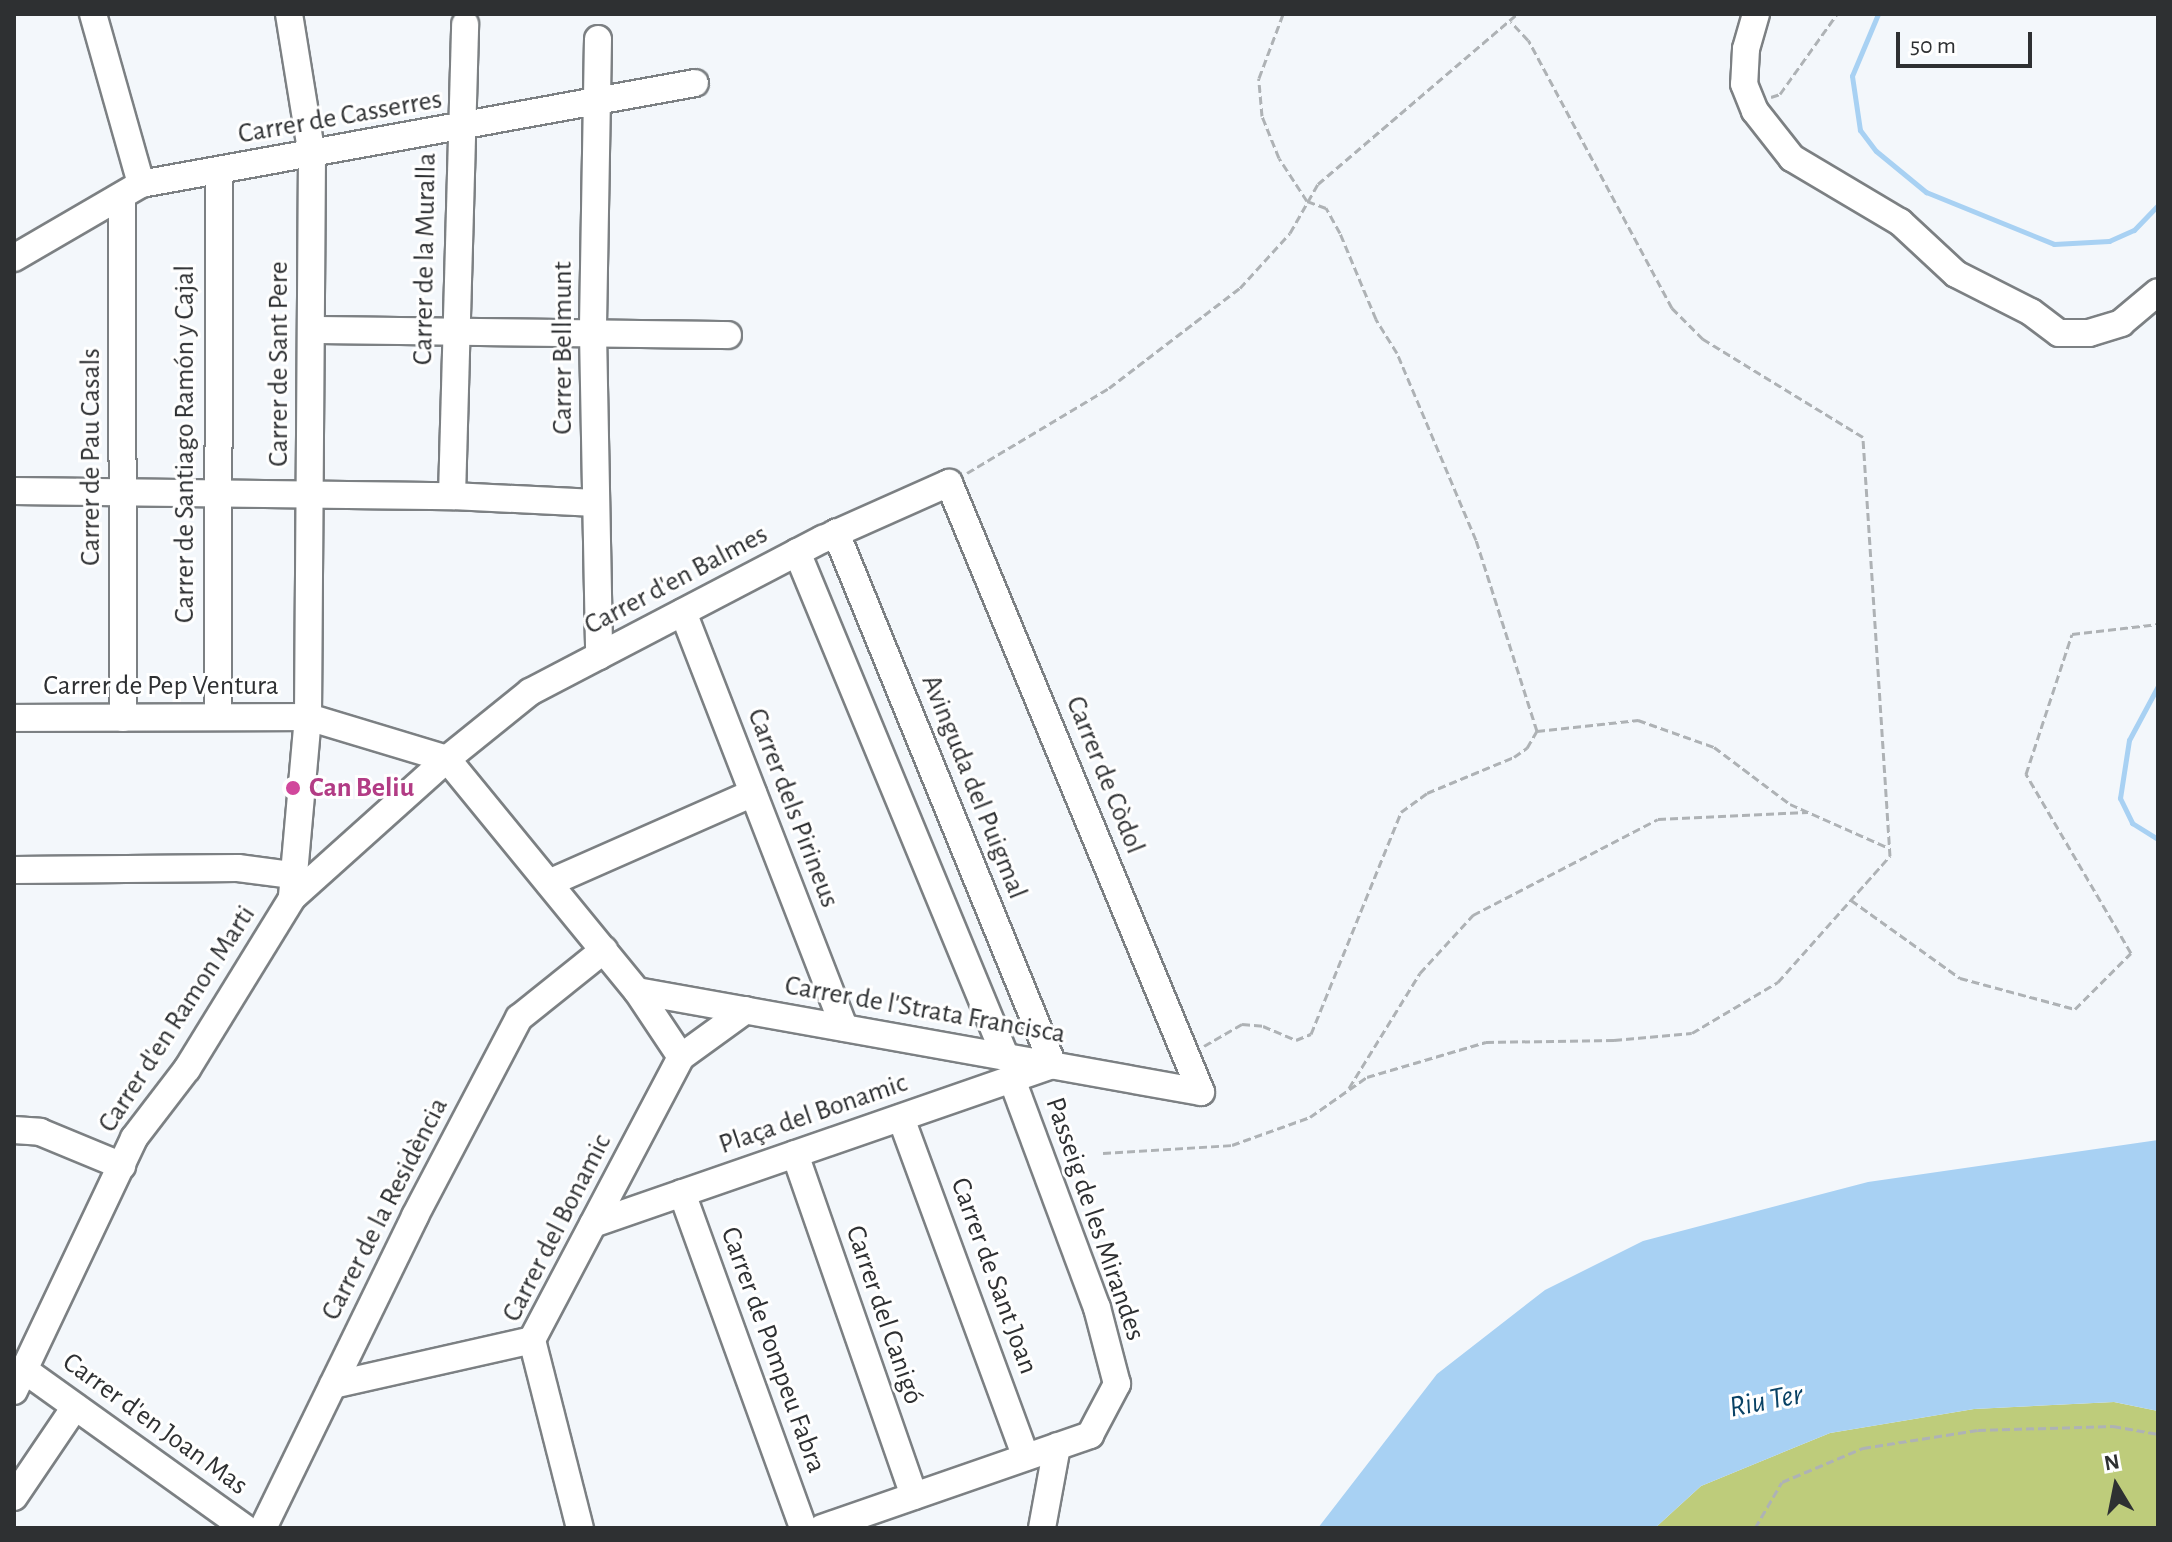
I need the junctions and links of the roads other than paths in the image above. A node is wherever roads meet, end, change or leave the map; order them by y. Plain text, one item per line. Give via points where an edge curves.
1 (93, 14) edge
2 (289, 14) edge
3 (1756, 14) edge
4 (465, 24) dead end
5 (598, 39) dead end
6 (695, 83) dead end
7 (597, 101) junction
8 (461, 127) junction
9 (312, 156) junction
10 (219, 172) junction
11 (132, 190) junction
12 (14, 258) edge
13 (2158, 292) edge
14 (312, 330) junction
15 (456, 332) junction
16 (593, 333) junction
17 (728, 335) dead end
18 (949, 483) joint
19 (14, 491) edge
20 (123, 493) junction
21 (214, 495) junction
22 (310, 496) junction
23 (452, 496) junction
24 (596, 503) junction
25 (836, 533) junction
26 (797, 552) junction
27 (683, 612) junction
28 (599, 656) junction
29 (218, 717) junction
30 (308, 717) junction
31 (14, 718) edge
32 (123, 718) junction
33 (447, 759) junction
34 (753, 793) junction
35 (14, 870) edge
36 (549, 883) junction
37 (291, 886) junction
38 (604, 950) junction
39 (637, 991) junction
40 (746, 1010) junction
41 (844, 1028) junction
42 (681, 1057) junction
43 (1053, 1065) junction
44 (1009, 1069) junction
45 (1201, 1092) joint
46 (901, 1118) junction
47 (14, 1130) edge
48 (795, 1154) junction
49 (122, 1166) junction
50 (682, 1193) junction
51 (593, 1224) junction
52 (532, 1340) junction
53 (20, 1382) edge
54 (333, 1385) junction
55 (75, 1407) junction
56 (1057, 1446) junction
57 (1026, 1457) junction
58 (914, 1496) junction
59 (14, 1497) edge
60 (245, 1528) edge
61 (263, 1528) edge
62 (580, 1528) edge
63 (803, 1528) edge
64 (822, 1528) edge
65 (1042, 1528) edge

1 - 11 street, Carrer de Pau Casals
2 - 9 street, Carrer de Sant Pere
3 - 13 street via 1744,84 1792,158 1900,222 1956,274 2031,312 2059,333 2089,333 2121,323
4 - 8 street, Carrer de la Muralla
5 - 7 street, Carrer Bellmunt
6 - 7 street, Carrer de Casserres
7 - 8 street, Carrer de Casserres
7 - 16 street, Carrer Bellmunt
8 - 9 street, Carrer de Casserres
8 - 15 street, Carrer de la Muralla
9 - 10 street, Carrer de Casserres
9 - 14 street, Carrer de Sant Pere
10 - 11 street, Carrer de Casserres
10 - 21 street, Carrer de Santiago Ramón y Cajal
11 - 12 street, Carrer de Casserres
11 - 20 street, Carrer de Pau Casals
14 - 15 street
14 - 22 street, Carrer de Sant Pere
15 - 16 street
15 - 23 street, Carrer de la Muralla
16 - 17 street
16 - 24 street, Carrer Bellmunt
18 - 25 street, Carrer d'en Balmes
18 - 45 street, Carrer de Còdol
19 - 20 street
20 - 21 street
20 - 32 street, Carrer de Pau Casals
21 - 22 street
21 - 29 street, Carrer de Santiago Ramón y Cajal
22 - 23 street
22 - 30 street, Carrer de Sant Pere
23 - 24 street
24 - 28 street, Carrer Bellmunt
25 - 26 street, Carrer d'en Balmes
25 - 43 street, Avinguda del Puigmal
26 - 27 street, Carrer d'en Balmes
26 - 44 street
27 - 28 street, Carrer d'en Balmes
27 - 34 street, Carrer dels Pirineus
28 - 33 street, Carrer d'en Balmes via 530,692
29 - 30 street, Carrer de Pep Ventura
29 - 32 street, Carrer de Pep Ventura
30 - 33 street, Carrer de Pep Ventura
30 - 37 street, Carrer de Sant Pere
31 - 32 street, Carrer de Pep Ventura
33 - 36 street
33 - 37 street, Carrer d'en Balmes
34 - 36 street
34 - 41 street, Carrer dels Pirineus
35 - 37 street via 238,868
36 - 38 street
37 - 49 street, Carrer d'en Ramon Marti via 187,1069 134,1138
38 - 39 street
38 - 54 street, Carrer de la Residència via 519,1018
39 - 40 street, Carrer de l'Strata Francisca
39 - 42 street
40 - 41 street, Carrer de l'Strata Francisca
40 - 42 street, Carrer del Bonamic
41 - 44 street, Carrer de l'Strata Francisca
42 - 51 street, Carrer del Bonamic
43 - 44 street, Plaça del Bonamic
43 - 45 street, Carrer de l'Strata Francisca
44 - 46 street, Plaça del Bonamic
44 - 56 street, Passeig de les Mirandes via 1097,1308 1117,1384 1090,1435
46 - 48 street, Plaça del Bonamic
46 - 57 street, Carrer de Sant Joan
47 - 49 street via 40,1132
48 - 50 street, Plaça del Bonamic
48 - 58 street, Carrer del Canigó
49 - 53 street, Carrer d'en Ramon Marti
50 - 51 street, Plaça del Bonamic
50 - 63 street, Carrer de Pompeu Fabra
51 - 52 street, Carrer del Bonamic
52 - 54 street
52 - 62 street, Carrer del Bonamic
53 - 55 street, Carrer d'en Joan Mas
54 - 61 street, Carrer de la Residència
55 - 59 street
55 - 60 street, Carrer d'en Joan Mas
56 - 57 street, Passeig de les Mirandes
56 - 65 street
57 - 58 street, Passeig de les Mirandes
58 - 64 street, Passeig de les Mirandes

